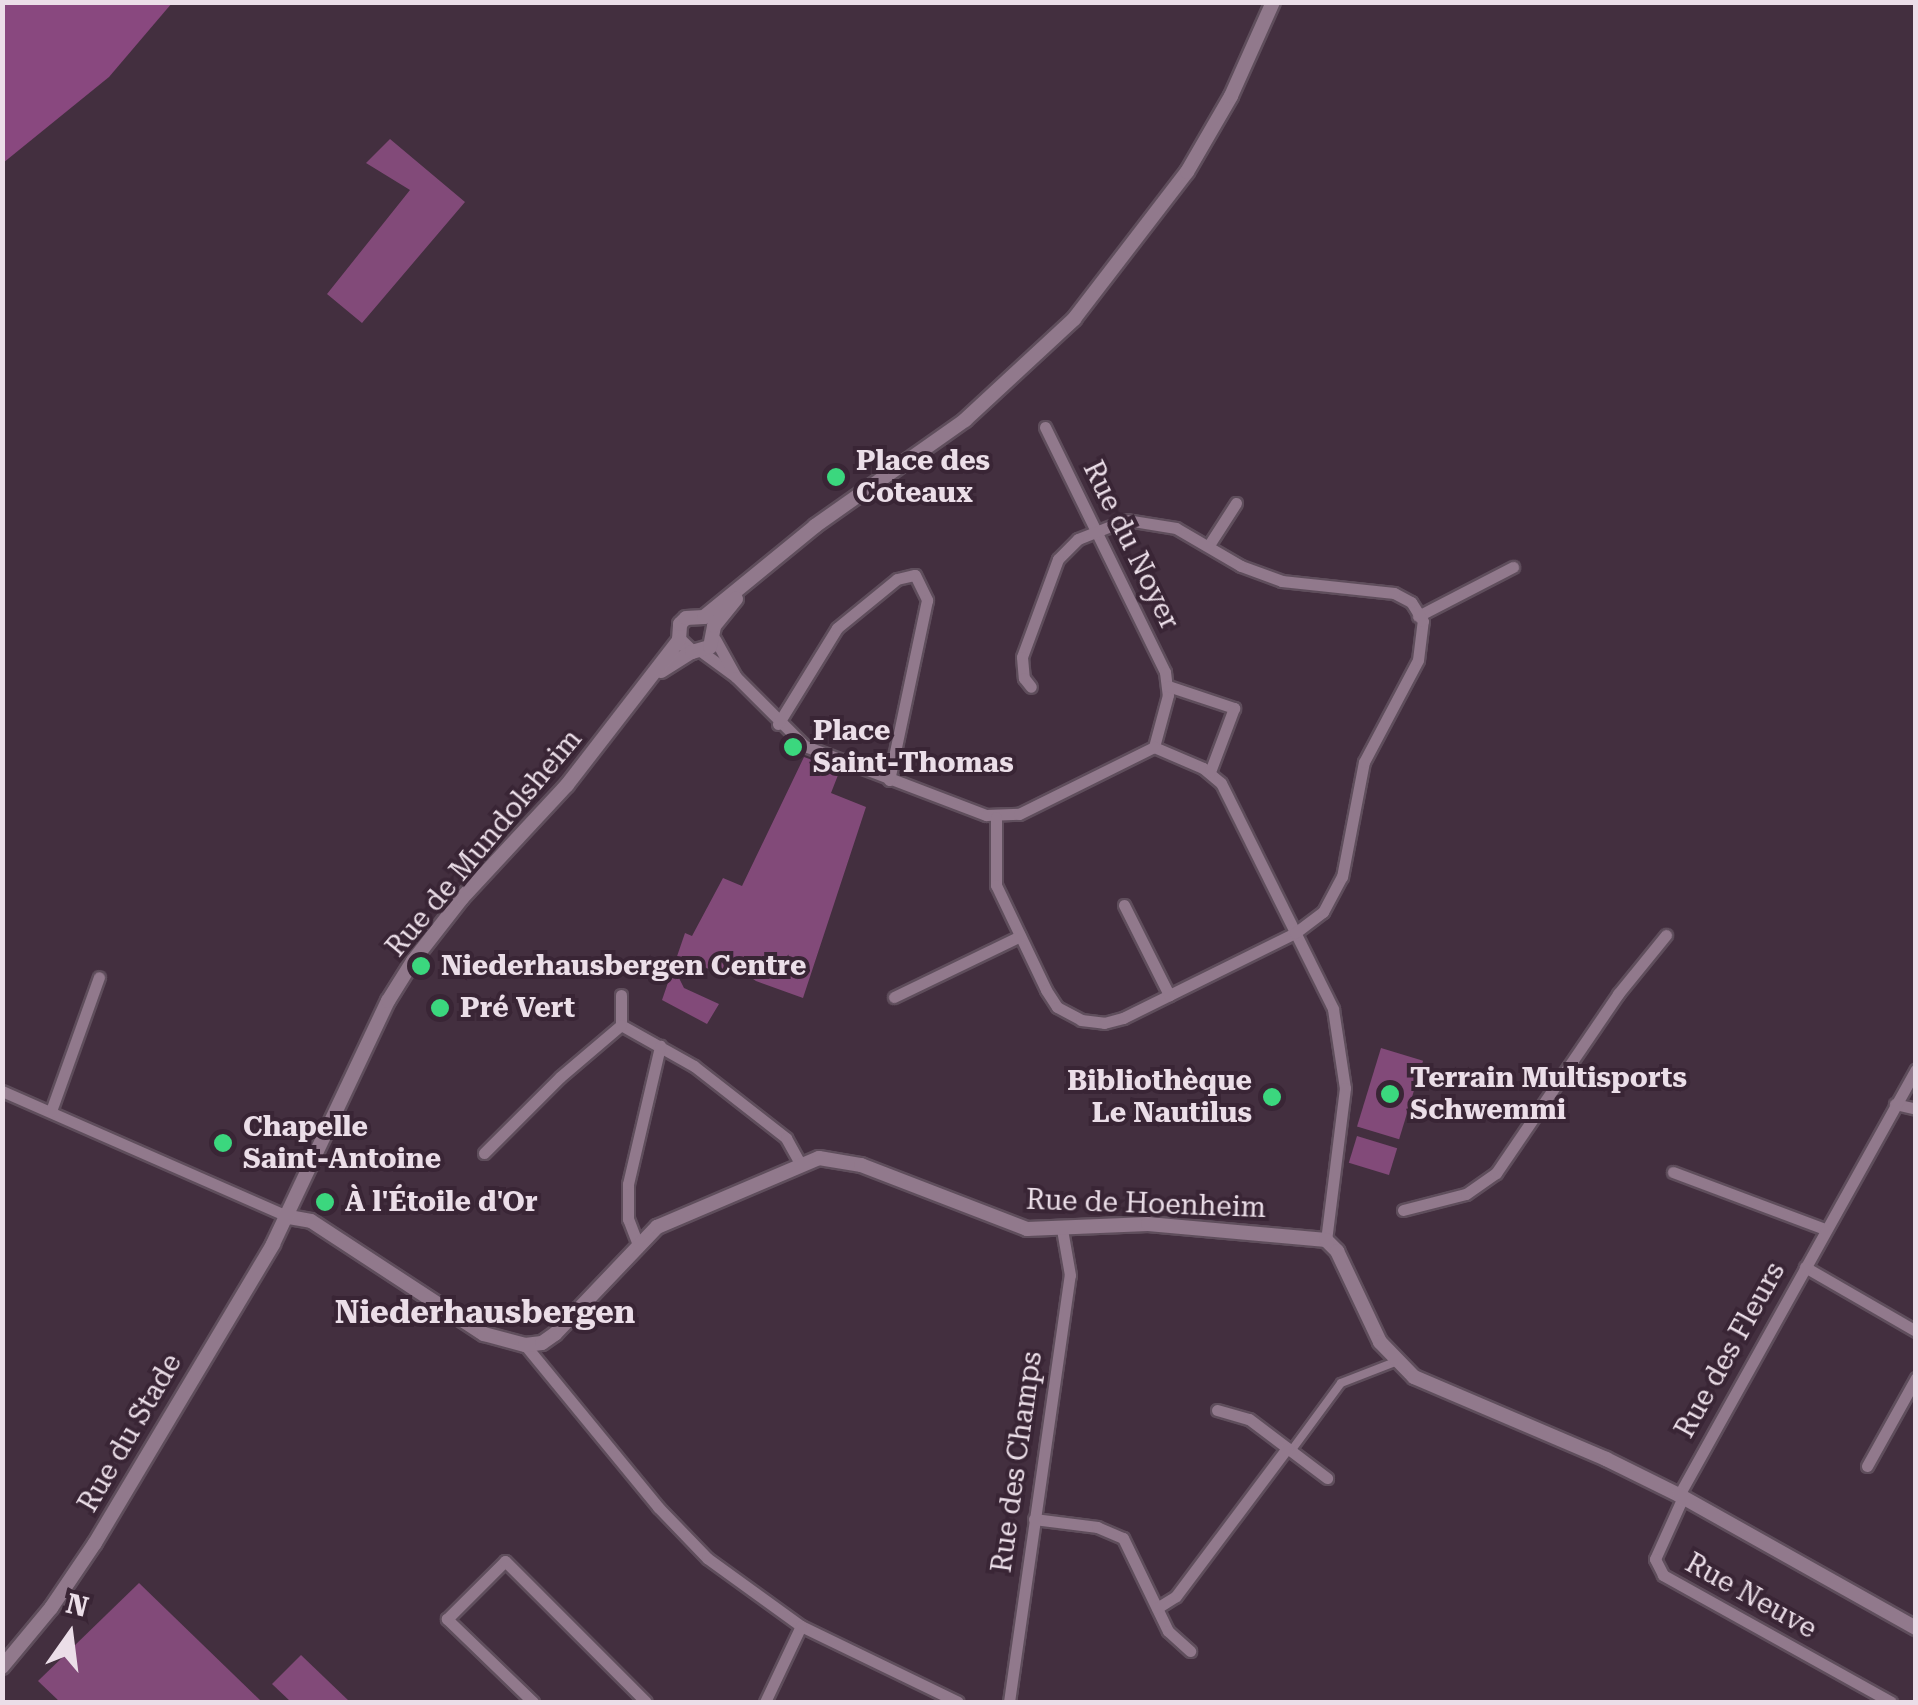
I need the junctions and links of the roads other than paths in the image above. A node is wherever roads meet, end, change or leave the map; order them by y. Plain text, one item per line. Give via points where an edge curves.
1 (1274, 2) edge
2 (1046, 428) dead end
3 (1236, 503) dead end
4 (1096, 530) junction
5 (1209, 545) junction
6 (1513, 567) dead end
7 (1418, 616) junction
8 (711, 627) junction
9 (679, 640) junction
10 (697, 652) junction
11 (656, 675) junction
12 (736, 677) junction
13 (1168, 686) junction
14 (1032, 687) dead end
15 (778, 724) junction
16 (1154, 747) junction
17 (1210, 772) junction
18 (889, 780) junction
19 (996, 817) junction
20 (1124, 905) dead end
21 (1295, 933) junction
22 (1666, 935) dead end
23 (1020, 936) junction
24 (99, 977) dead end
25 (621, 995) dead end
26 (1169, 996) junction
27 (894, 997) dead end
28 (621, 1024) junction
29 (660, 1046) junction
30 (1916, 1069) edge
31 (2, 1090) edge
32 (1895, 1104) junction
33 (1916, 1109) edge
34 (51, 1111) junction
35 (484, 1153) dead end
36 (800, 1164) junction
37 (1674, 1172) dead end
38 (1403, 1210) dead end
39 (289, 1216) junction
40 (1062, 1229) junction
41 (1825, 1229) junction
42 (1326, 1240) junction
43 (637, 1242) junction
44 (1805, 1267) junction
45 (1916, 1331) edge
46 (525, 1345) junction
47 (1395, 1362) junction
48 (1916, 1378) edge
49 (1217, 1410) dead end
50 (1289, 1449) junction
51 (1867, 1466) dead end
52 (1327, 1478) dead end
53 (1681, 1496) junction
54 (1034, 1519) junction
55 (1156, 1608) junction
56 (801, 1626) junction
57 (1916, 1628) edge
58 (1190, 1651) dead end
59 (2, 1667) edge
60 (532, 1702) edge
61 (646, 1702) edge
62 (765, 1702) edge
63 (958, 1702) edge
64 (1010, 1702) edge
65 (1891, 1702) edge

1 - 8 street via 1224,111 1187,172 1074,319 965,420 749,582
2 - 4 street, Rue du Noyer
3 - 5 street
4 - 5 street via 1145,521
4 - 13 street, Rue du Noyer
4 - 14 street via 1069,545 1055,566 1022,656
5 - 7 street via 1282,581 1401,596
6 - 7 street
7 - 21 street via 1423,638 1414,669 1364,762 1340,884 1323,912
8 - 9 street, Rue de Mundolsheim via 686,618
8 - 10 street, Rue de Mundolsheim
8 - 12 street
9 - 10 street
9 - 11 street, Rue de Mundolsheim
10 - 11 street, Rue de Mundolsheim
10 - 12 street
11 - 39 street, Rue de Mundolsheim via 413,962 367,1044
12 - 15 street
13 - 16 street
13 - 17 street via 1234,708
15 - 18 street via 806,746
15 - 18 street via 838,628 907,574 921,580 927,600
16 - 17 street
16 - 19 street via 1019,814
17 - 21 street
18 - 19 street
19 - 23 street via 996,885
20 - 26 street
21 - 26 street
21 - 42 street via 1333,1009 1343,1060 1344,1111
22 - 38 street via 1496,1173 1466,1194
23 - 26 street via 1057,1006 1082,1020 1112,1022
23 - 27 street
24 - 34 street
25 - 28 street
28 - 29 street
28 - 35 street
29 - 36 street via 786,1138
29 - 43 street via 628,1184 628,1219
30 - 32 street, Rue des Fleurs
31 - 34 street
32 - 33 street
32 - 41 street, Rue des Fleurs
34 - 39 street
36 - 40 street, Rue de Hoenheim via 848,1160 1008,1224
36 - 43 street, Rue de Hoenheim via 668,1220
37 - 41 street
39 - 46 street via 311,1221 484,1334
39 - 59 street, Rue du Stade via 95,1543
40 - 42 street, Rue de Hoenheim via 1148,1224
40 - 54 street, Rue des Champs via 1070,1274
41 - 44 street, Rue des Fleurs
42 - 47 street
43 - 46 street, Rue de Hoenheim via 554,1334
44 - 45 street
44 - 53 street, Rue des Fleurs
46 - 56 street via 707,1558
47 - 50 street via 1341,1384
47 - 53 street via 1436,1389
48 - 51 street
49 - 50 street via 1249,1419
50 - 52 street
50 - 55 street via 1176,1596
53 - 57 street
53 - 65 street, Rue Neuve via 1654,1558 1664,1575
54 - 55 street via 1124,1538
54 - 64 street, Rue des Champs
55 - 58 street via 1168,1632
56 - 62 street
56 - 63 street
60 - 61 street via 448,1619 505,1560

